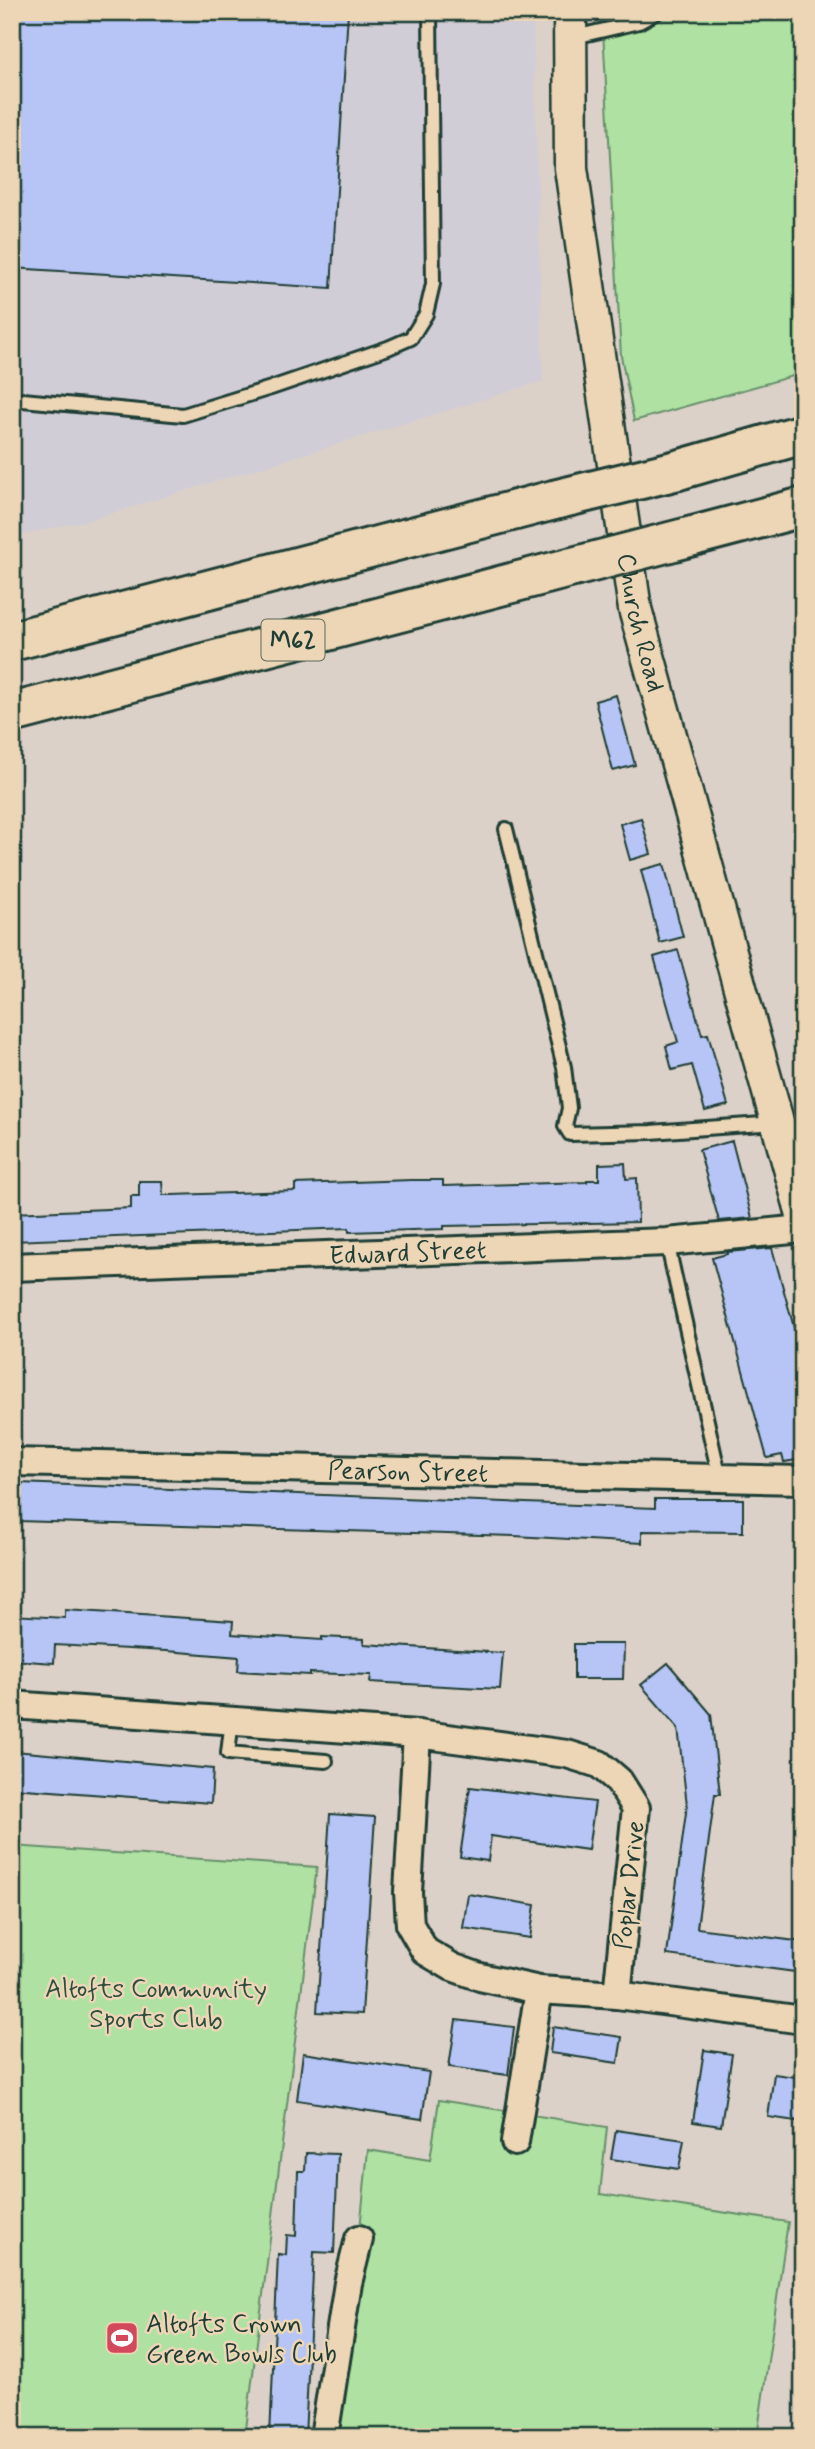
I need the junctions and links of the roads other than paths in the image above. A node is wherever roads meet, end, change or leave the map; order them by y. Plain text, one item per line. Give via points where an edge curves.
1 (430, 12) edge
2 (657, 12) edge
3 (570, 25) edge
4 (12, 399) edge
5 (803, 434) edge
6 (803, 507) edge
7 (12, 641) edge
8 (12, 713) edge
9 (506, 829) dead end
10 (779, 1122) junction
11 (803, 1215) edge
12 (803, 1229) edge
13 (667, 1242) junction
14 (12, 1267) edge
15 (12, 1462) edge
16 (720, 1480) junction
17 (803, 1480) edge
18 (12, 1705) edge
19 (232, 1720) junction
20 (417, 1734) junction
21 (326, 1760) dead end
22 (539, 1990) junction
23 (617, 1995) junction
24 (803, 2020) edge
25 (515, 2142) dead end
26 (359, 2239) dead end
27 (324, 2437) edge

1 - 4 lane via 433,284 425,314 411,338 183,415
2 - 3 lane via 639,22
3 - 10 street, Church Road via 571,168 635,609
5 - 7 highway, bridge
6 - 8 highway, M62, bridge
9 - 10 lane via 564,1067 569,1108 565,1126 570,1134
10 - 11 street, Church Road
12 - 13 street, Edward Street
13 - 14 street, Edward Street
13 - 16 lane
15 - 16 street, Pearson Street
16 - 17 street, Pearson Street
18 - 19 street, Poplar Drive
19 - 20 street, Poplar Drive
19 - 21 lane via 228,1753
20 - 22 street via 410,1926 425,1951 452,1967
20 - 23 street, Poplar Drive via 567,1754 598,1764 619,1781 636,1808
22 - 23 street
22 - 25 street
23 - 24 street
26 - 27 street via 336,2281

